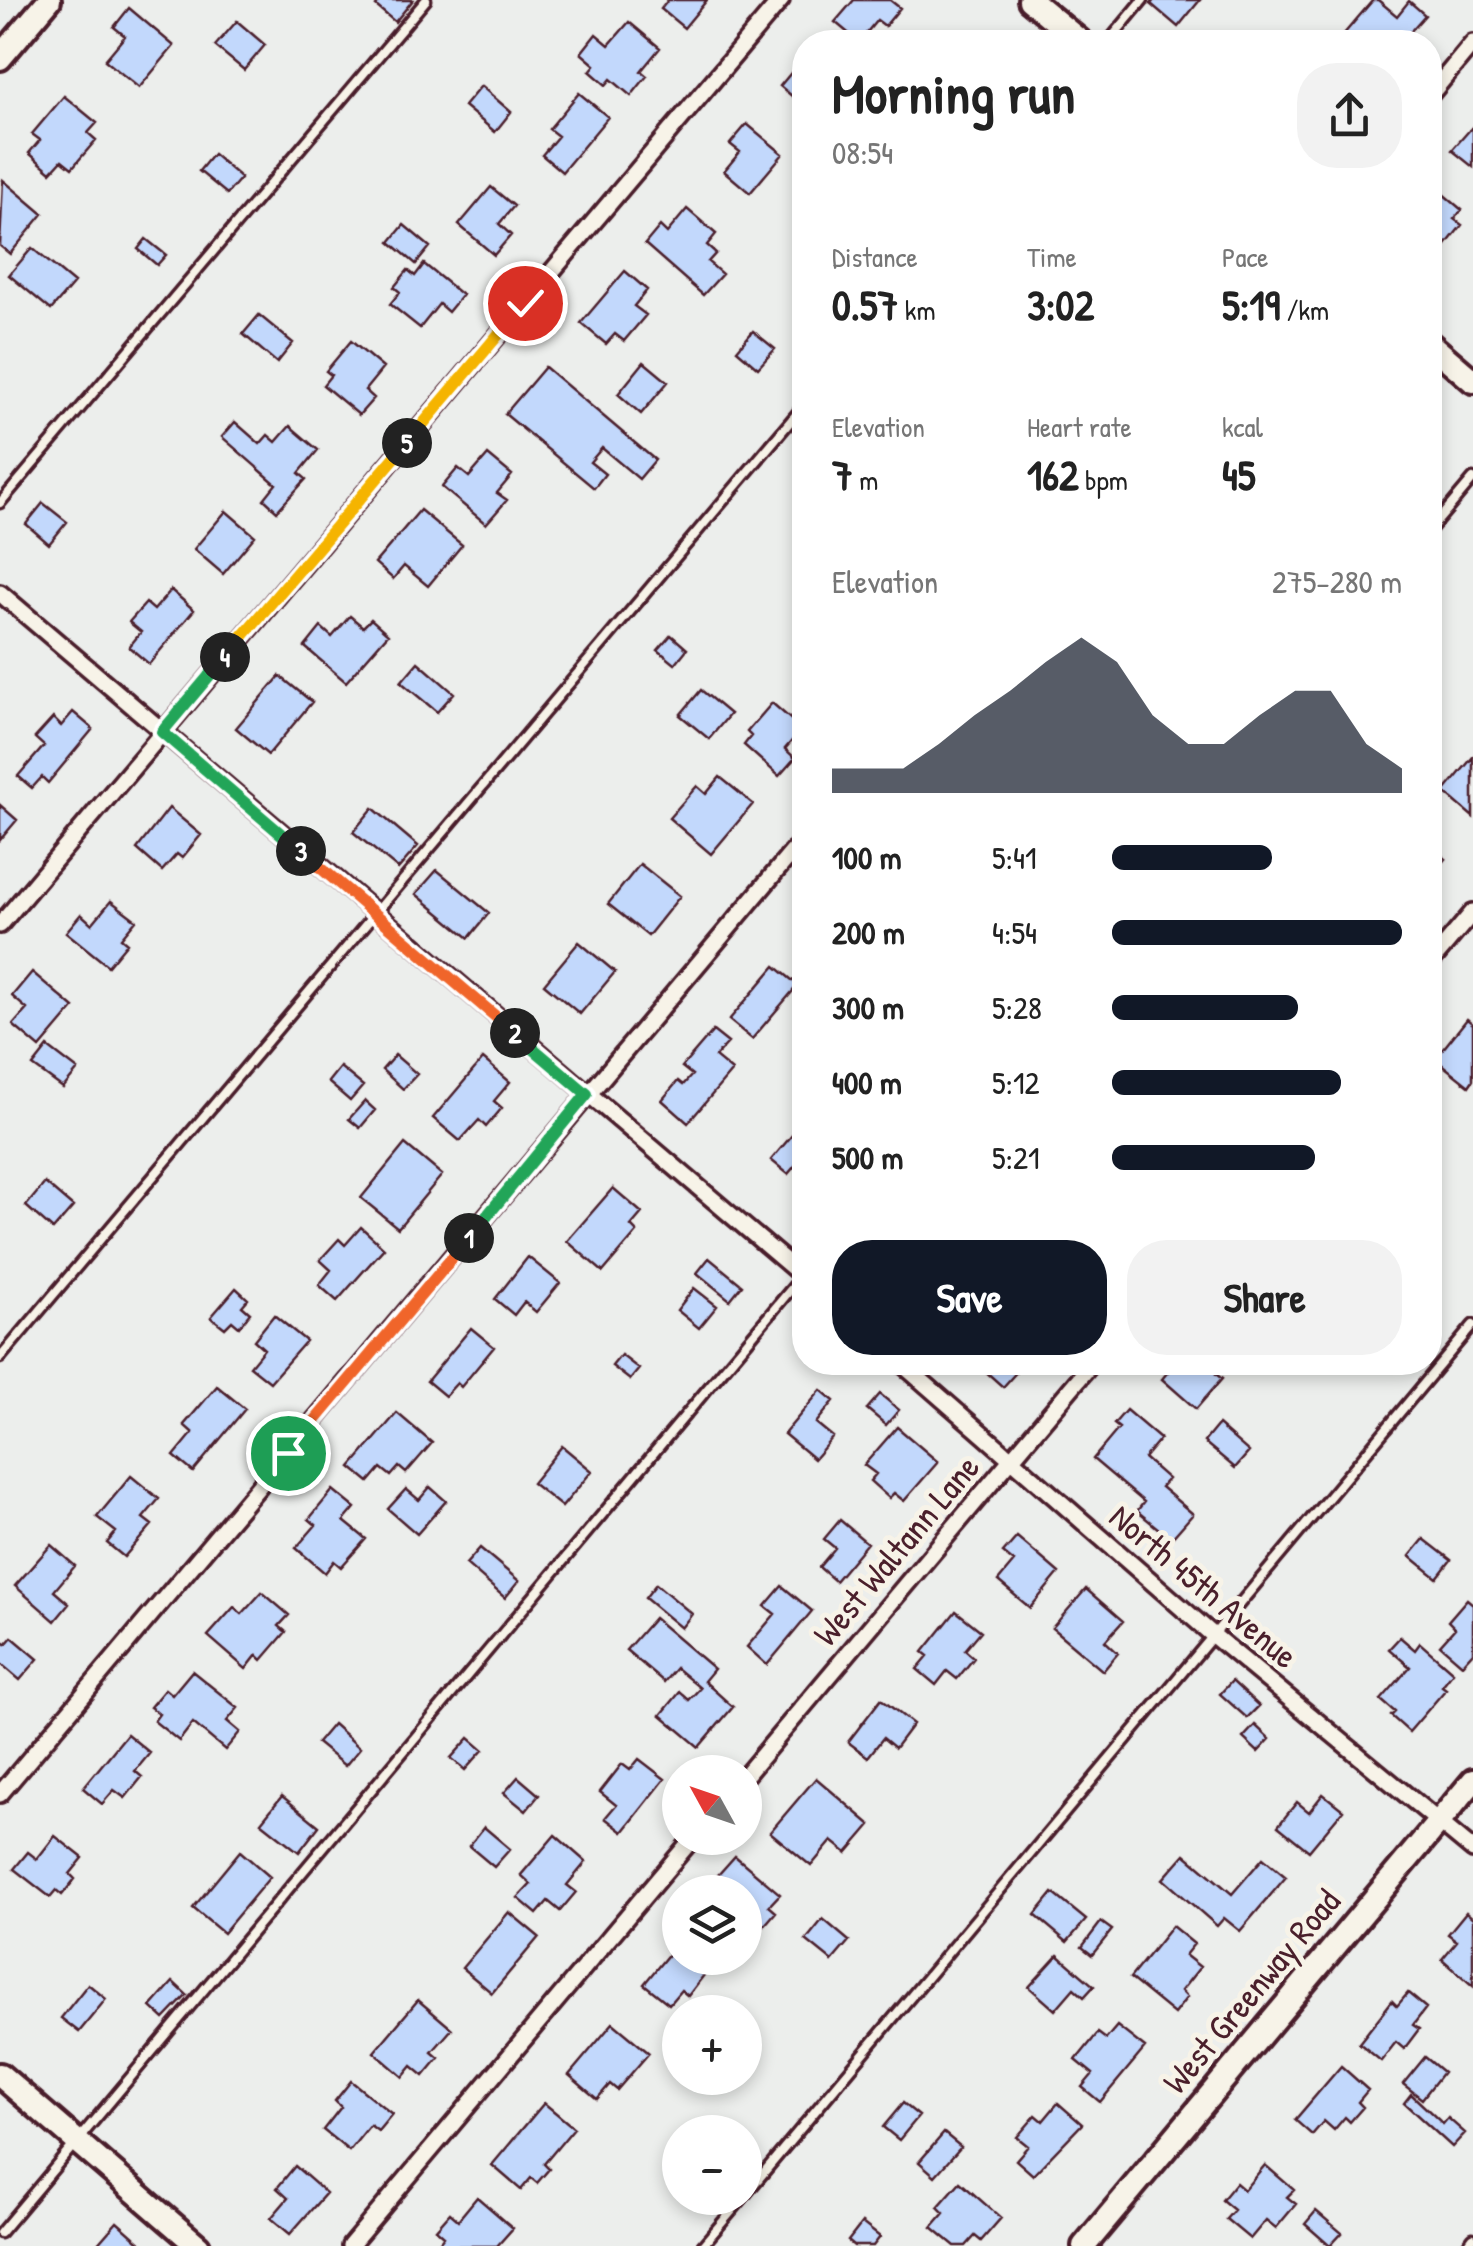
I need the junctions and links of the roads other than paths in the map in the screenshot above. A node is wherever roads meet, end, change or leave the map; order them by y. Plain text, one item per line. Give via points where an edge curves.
1 (49, 0) edge
2 (426, 0) edge
3 (781, 0) edge
4 (1030, 0) edge
5 (1143, 0) edge
6 (1066, 30) edge
7 (1118, 30) edge
8 (1473, 42) edge
9 (0, 58) edge
10 (1442, 80) edge
11 (1442, 354) edge
12 (1473, 380) edge
13 (792, 419) edge
14 (1473, 478) edge
15 (0, 503) edge
16 (1442, 515) edge
17 (0, 593) edge
18 (162, 732) junction
19 (792, 852) edge
20 (1473, 912) edge
21 (375, 915) junction
22 (0, 926) edge
23 (1442, 948) edge
24 (587, 1094) junction
25 (792, 1266) edge
26 (792, 1290) edge
27 (1473, 1325) edge
28 (0, 1358) edge
29 (1442, 1362) edge
30 (915, 1375) edge
31 (1082, 1375) edge
32 (1431, 1375) edge
33 (1011, 1460) junction
34 (1214, 1636) junction
35 (762, 1756) edge
36 (1473, 1782) edge
37 (0, 1794) edge
38 (1440, 1822) junction
39 (1473, 1850) edge
40 (679, 1855) edge
41 (0, 2076) edge
42 (76, 2142) junction
43 (762, 2175) edge
44 (728, 2215) edge
45 (0, 2233) edge
46 (1473, 2238) edge
47 (198, 2246) edge
48 (350, 2246) edge
49 (702, 2246) edge
50 (1084, 2246) edge
51 (1466, 2246) edge

1 - 9 main road
2 - 15 lane
3 - 18 street
4 - 6 main road
5 - 7 lane
8 - 10 street
11 - 12 main road
13 - 21 lane
14 - 16 lane
17 - 18 street
18 - 21 street
18 - 22 street
19 - 24 street
20 - 23 street
21 - 24 street
21 - 28 lane
24 - 25 street
24 - 37 street
26 - 42 lane
27 - 29 lane
30 - 33 street, North 45th Avenue
31 - 33 street, West Waltann Lane
32 - 34 lane
33 - 34 street, North 45th Avenue
33 - 35 street, West Waltann Lane
34 - 38 street, North 45th Avenue
34 - 43 lane
36 - 38 main road, West Greenway Road
38 - 39 street, North 45th Avenue
38 - 50 main road, West Greenway Road
40 - 48 street
41 - 42 main road
42 - 45 lane
42 - 47 main road
44 - 49 lane
46 - 51 lane

